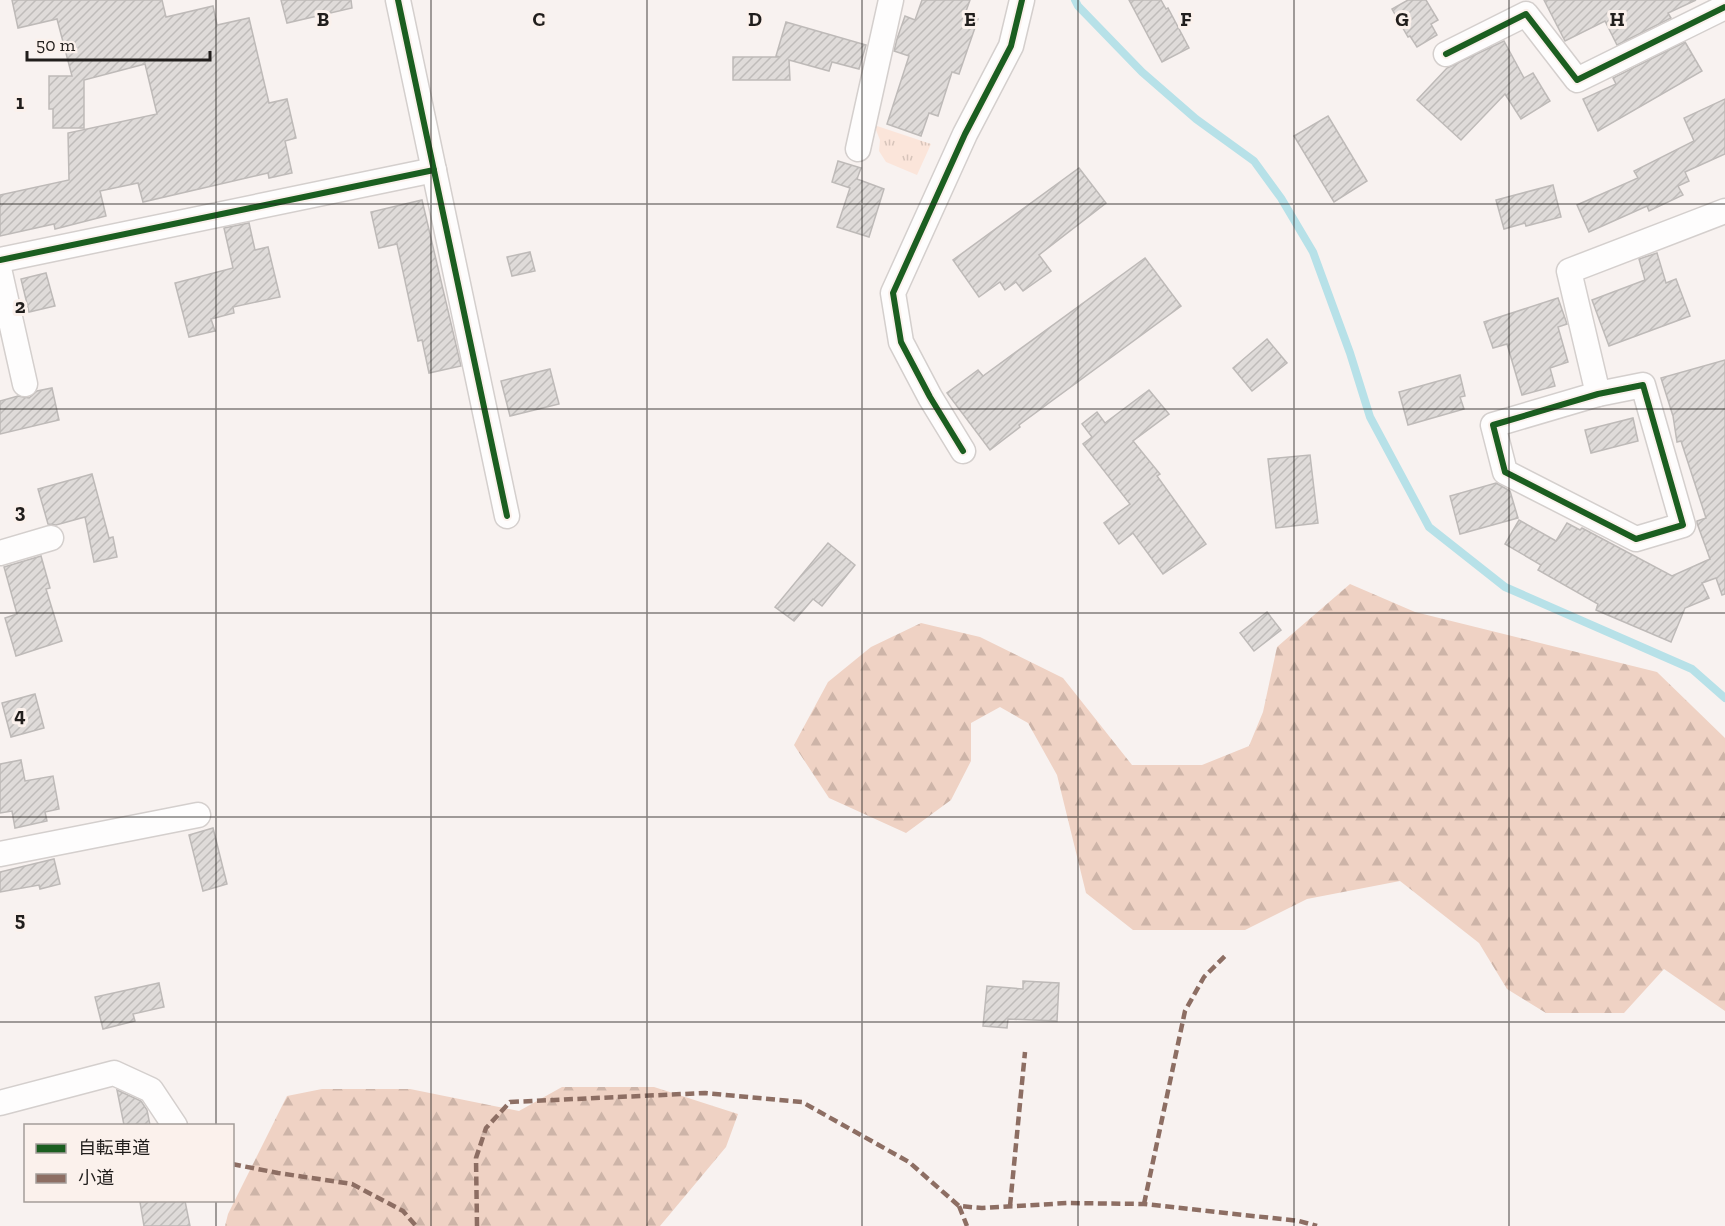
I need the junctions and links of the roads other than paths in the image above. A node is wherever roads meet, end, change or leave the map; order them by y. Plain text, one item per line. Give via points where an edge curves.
1 (398, 0) edge
2 (891, 0) edge
3 (1022, 0) edge
4 (1725, 7) edge
5 (1446, 54) dead end
6 (858, 149) dead end
7 (434, 170) junction
8 (1725, 211) edge
9 (0, 260) edge
10 (0, 273) edge
11 (26, 384) dead end
12 (1598, 394) junction
13 (963, 451) dead end
14 (507, 516) dead end
15 (51, 538) dead end
16 (0, 553) edge
17 (198, 815) dead end
18 (0, 854) edge
19 (0, 1102) edge
20 (174, 1124) edge

1 - 7 street
2 - 6 street
3 - 13 street via 1011,46 965,134 892,294 901,342
4 - 5 street via 1576,80 1526,14
7 - 9 street
7 - 14 street
8 - 12 street via 1569,271
10 - 11 street
12 - 12 street via 1643,385 1683,525 1636,539 1505,472 1493,425
15 - 16 street
17 - 18 street
19 - 20 street via 114,1073 151,1090

